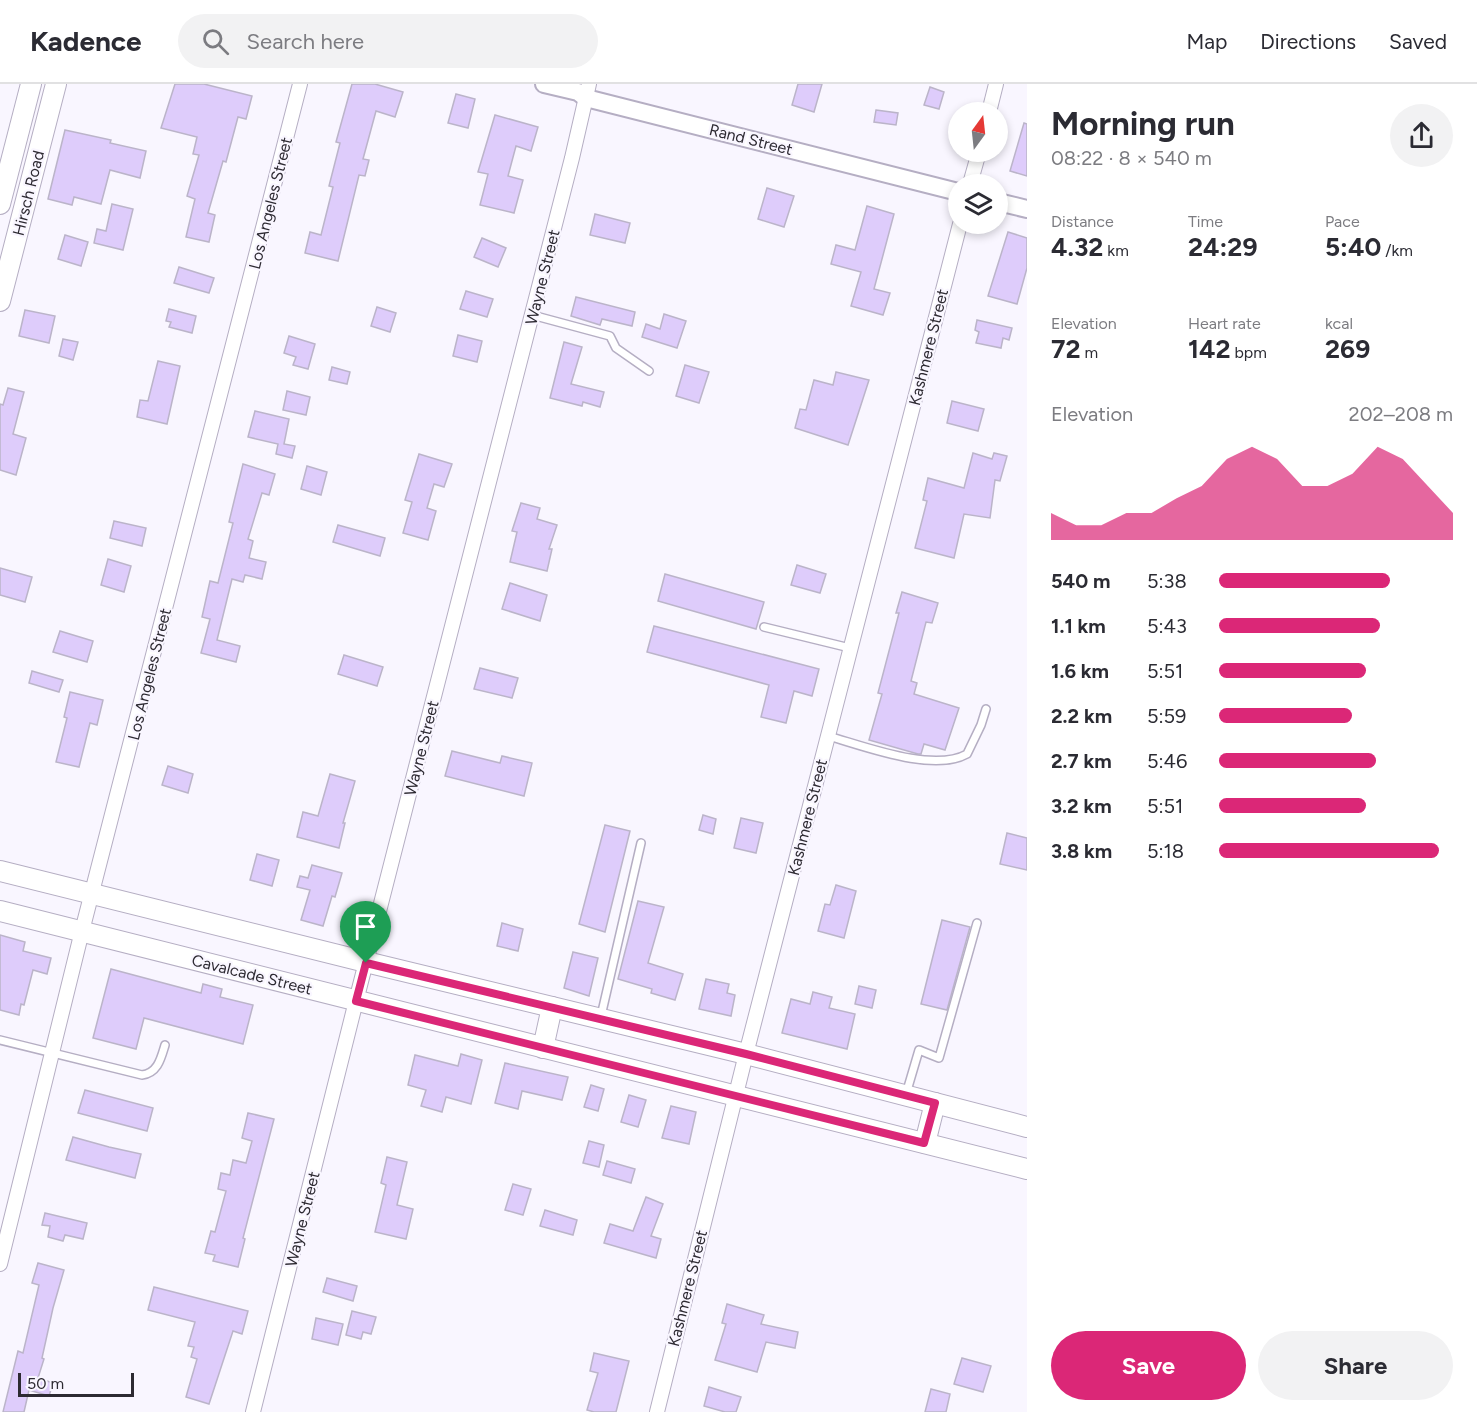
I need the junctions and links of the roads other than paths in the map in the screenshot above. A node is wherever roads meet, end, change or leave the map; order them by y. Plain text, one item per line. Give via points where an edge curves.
1 (31, 84) edge
2 (56, 84) edge
3 (300, 84) edge
4 (544, 84) edge
5 (996, 84) edge
6 (588, 91) edge
7 (992, 102) edge
8 (948, 189) edge
9 (0, 204) edge
10 (1008, 204) edge
11 (1027, 209) edge
12 (957, 234) edge
13 (0, 302) edge
14 (532, 315) junction
15 (648, 370) dead end
16 (764, 627) dead end
17 (850, 648) junction
18 (986, 709) dead end
19 (828, 736) junction
20 (641, 843) dead end
21 (0, 871) edge
22 (93, 893) junction
23 (0, 911) edge
24 (976, 923) dead end
25 (82, 931) junction
26 (366, 963) junction
27 (356, 1001) junction
28 (552, 1007) junction
29 (601, 1019) junction
30 (0, 1040) edge
31 (165, 1045) dead end
32 (543, 1048) junction
33 (52, 1053) junction
34 (746, 1054) junction
35 (905, 1095) junction
36 (735, 1096) junction
37 (935, 1103) junction
38 (1027, 1126) edge
39 (924, 1143) junction
40 (1027, 1169) edge
41 (0, 1264) edge
42 (254, 1412) edge
43 (657, 1412) edge

1 - 9 main road, Hirsch Road
2 - 13 main road, Hirsch Road
3 - 22 street, Los Angeles Street
4 - 6 street, Rand Street
5 - 7 street
6 - 8 street, Rand Street
6 - 14 street, Wayne Street
10 - 11 street
12 - 17 street, Kashmere Street
14 - 15 lane via 610,336 616,348
14 - 26 street, Wayne Street
16 - 17 lane
17 - 19 street, Kashmere Street
18 - 19 lane via 967,754 949,761 921,760
19 - 34 street, Kashmere Street
20 - 29 lane
21 - 22 main road
22 - 25 street, Los Angeles Street
22 - 26 main road
23 - 25 main road, Cavalcade Street
24 - 35 lane via 939,1058 919,1050
25 - 27 main road, Cavalcade Street
25 - 33 street, Los Angeles Street
26 - 27 street, Wayne Street
26 - 28 main road
27 - 32 main road, Cavalcade Street
27 - 42 street, Wayne Street
28 - 29 main road
28 - 32 main road
29 - 34 main road
30 - 33 lane
31 - 33 lane via 155,1070 142,1075
32 - 36 main road, Cavalcade Street
33 - 41 street, Los Angeles Street
34 - 35 main road
34 - 36 street, Kashmere Street
35 - 37 main road
36 - 39 main road, Cavalcade Street
36 - 43 street, Kashmere Street
37 - 38 main road
37 - 39 main road
39 - 40 main road, Cavalcade Street

